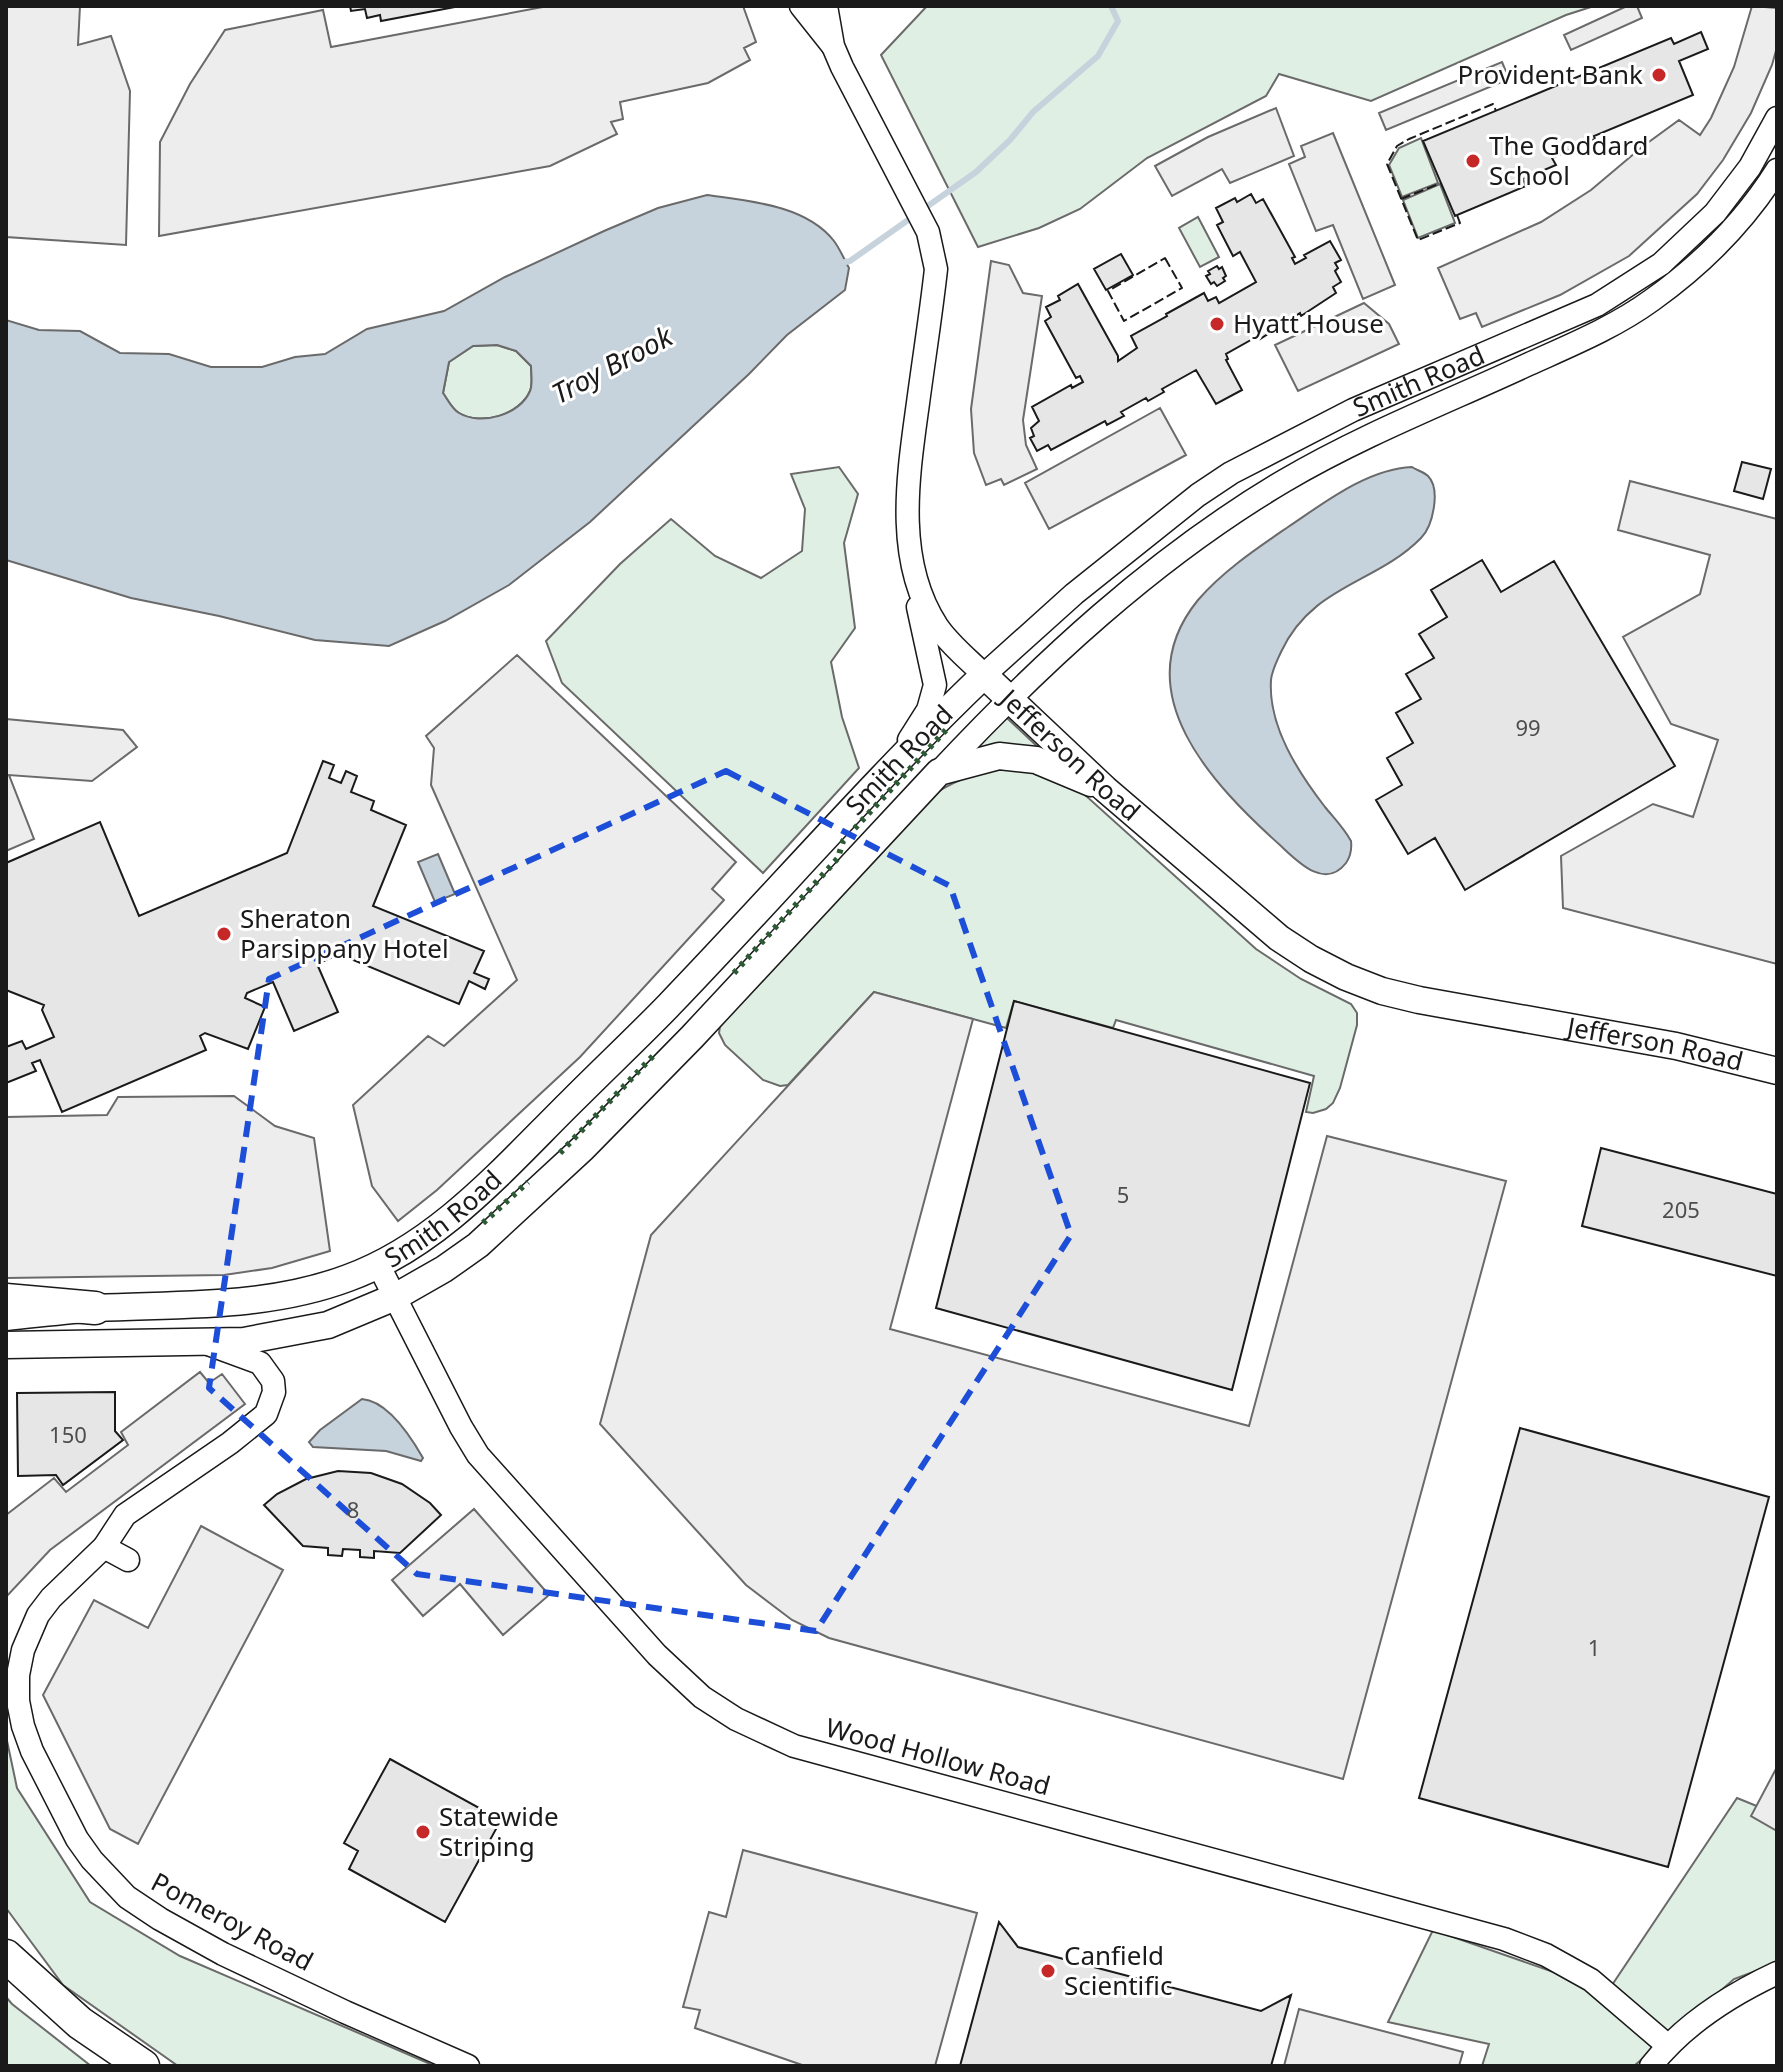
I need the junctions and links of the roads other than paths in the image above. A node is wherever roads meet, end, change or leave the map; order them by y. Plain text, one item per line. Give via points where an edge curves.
1 (801, 6) edge
2 (826, 6) edge
3 (833, 46) junction
4 (1777, 118) edge
5 (1777, 170) edge
6 (910, 547) junction
7 (984, 675) junction
8 (1009, 697) junction
9 (890, 770) junction
10 (939, 772) junction
11 (1105, 789) junction
12 (1777, 1071) edge
13 (379, 1266) junction
14 (395, 1297) junction
15 (6, 1300) edge
16 (95, 1308) junction
17 (6, 1317) edge
18 (207, 1343) junction
19 (6, 1345) edge
20 (104, 1547) junction
21 (128, 1560) dead end
22 (6, 1956) edge
23 (1777, 1973) edge
24 (1667, 2045) junction
25 (143, 2066) edge
26 (468, 2066) edge
27 (1651, 2066) edge

1 - 3 street, Jefferson Road
2 - 3 street, Jefferson Road
3 - 6 street, Jefferson Road via 928,232 936,269 908,476
4 - 7 street, Smith Road via 1750,167 1715,213 1661,264 1597,305 1353,410 1231,473 1074,594
5 - 8 street, Smith Road via 1729,234 1651,301 1554,353 1342,448 1281,483 1150,575
6 - 7 street, Jefferson Road via 938,626
6 - 9 street via 909,573 935,685 928,710
7 - 8 main road, Jefferson Road
7 - 9 main road, Smith Road
8 - 10 street, Smith Road
8 - 11 main road, Jefferson Road
9 - 13 main road, Smith Road via 669,1004 499,1172 433,1232
10 - 11 main road via 999,756 1036,760
10 - 14 main road, Smith Road via 583,1148 478,1245
11 - 12 main road, Jefferson Road via 1279,938 1346,977 1419,1000 1676,1046
13 - 14 street, Wood Hollow Road
13 - 16 main road, Smith Road via 256,1301
14 - 18 main road, Smith Road via 310,1330
14 - 24 street, Wood Hollow Road via 461,1427 489,1468 657,1655 702,1697 736,1719 794,1746 1504,1939 1591,1980
15 - 16 highway
16 - 17 main road, Smith Road
18 - 19 main road, Smith Road
18 - 20 street, Pomeroy Road via 260,1363 273,1381 266,1414 125,1515
20 - 21 street
20 - 26 street, Pomeroy Road via 38,1615 18,1675 23,1726 77,1839 127,1897 160,1919 223,1954
22 - 25 highway via 80,2023
23 - 24 street via 1716,2007
24 - 27 street

